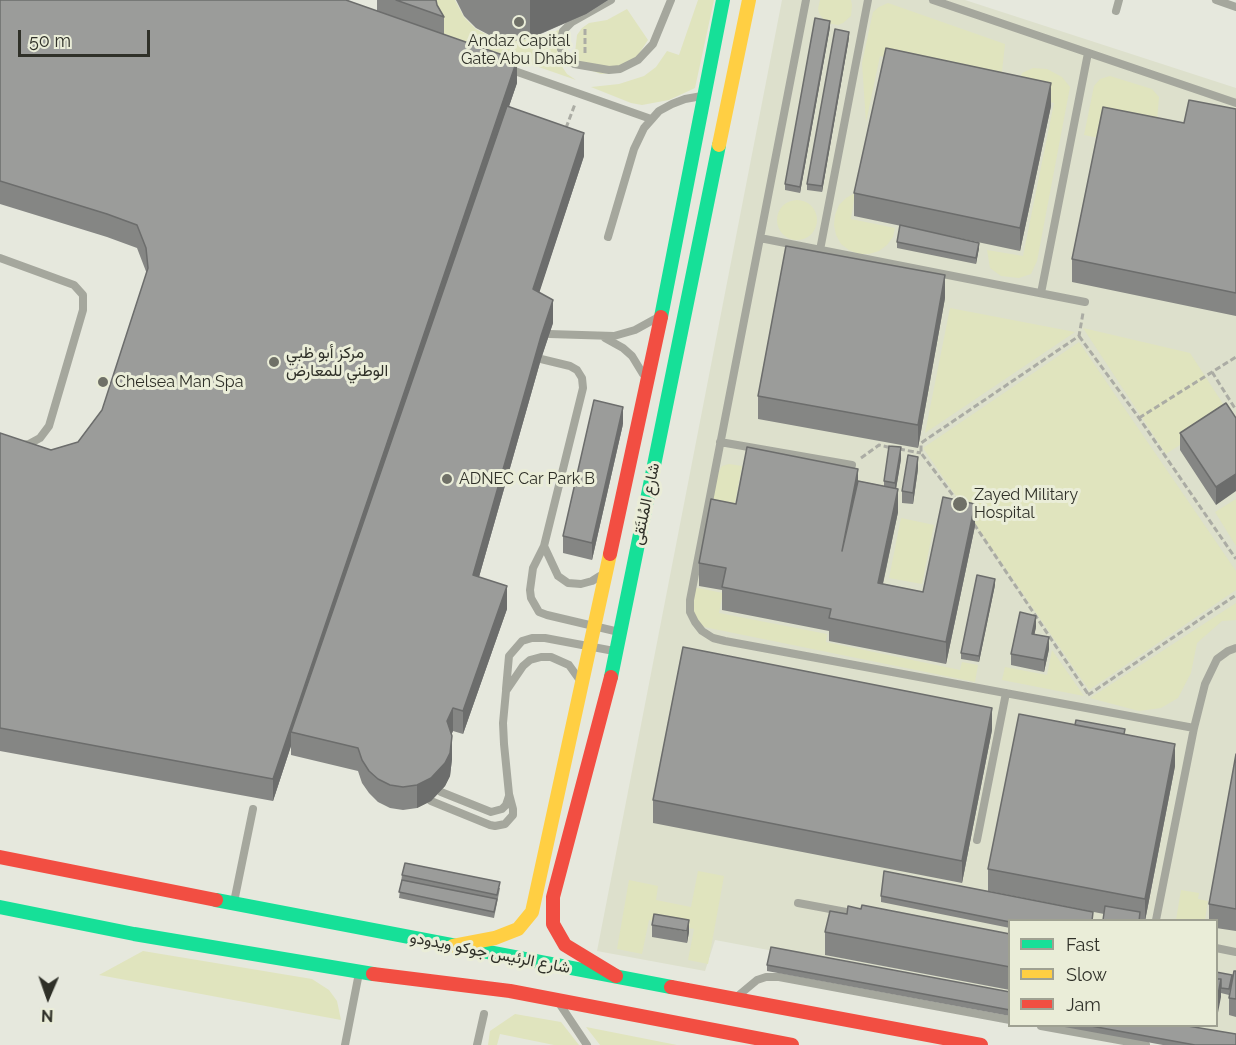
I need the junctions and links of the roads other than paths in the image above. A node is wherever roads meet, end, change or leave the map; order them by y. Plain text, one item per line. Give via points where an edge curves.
1 (611, 0) edge
2 (671, 0) edge
3 (723, 0) edge
4 (749, 0) edge
5 (806, 0) edge
6 (868, 0) edge
7 (933, 0) edge
8 (1119, 0) edge
9 (1216, 0) edge
10 (1236, 7) edge
11 (1116, 11) dead end
12 (1088, 53) junction
13 (496, 65) edge
14 (704, 96) junction
15 (1236, 103) edge
16 (651, 119) junction
17 (608, 237) dead end
18 (760, 238) junction
19 (820, 250) junction
20 (0, 258) edge
21 (1041, 293) junction
22 (1085, 302) road end
23 (662, 313) junction
24 (549, 334) edge
25 (603, 337) junction
26 (541, 359) edge
27 (646, 387) junction
28 (720, 441) junction
29 (14, 447) edge
30 (852, 465) edge
31 (544, 546) junction
32 (608, 569) junction
33 (596, 627) junction
34 (620, 633) junction
35 (592, 646) junction
36 (1236, 648) edge
37 (616, 651) junction
38 (583, 686) junction
39 (506, 691) junction
40 (1006, 693) junction
41 (1194, 728) junction
42 (441, 792) dead end
43 (509, 794) junction
44 (431, 801) dead end
45 (252, 809) dead end
46 (977, 840) dead end
47 (0, 857) edge
48 (798, 903) dead end
49 (234, 904) junction
50 (0, 907) edge
51 (868, 915) edge
52 (1156, 919) edge
53 (453, 946) junction
54 (1218, 948) edge
55 (1236, 952) edge
56 (359, 972) junction
57 (616, 976) junction
58 (557, 999) junction
59 (735, 999) junction
60 (484, 1014) dead end
61 (1008, 1020) edge
62 (1047, 1027) edge
63 (762, 1042) edge
64 (345, 1045) edge
65 (477, 1045) edge
66 (587, 1045) edge
67 (792, 1045) edge
68 (981, 1045) edge
69 (1146, 1045) edge

1 - 2 lane via 563,31 561,49 574,64 609,70 639,60 659,34
3 - 14 street, شارع المُلتَقى
4 - 34 street, شارع المُلتَقى
5 - 18 lane
6 - 19 lane
7 - 12 lane
8 - 11 lane
9 - 10 lane
12 - 15 lane
12 - 21 lane
13 - 16 lane
14 - 16 lane via 672,104
14 - 23 street, شارع المُلتَقى
16 - 17 lane via 634,149
18 - 19 lane
18 - 28 lane
19 - 21 lane
20 - 29 lane via 74,285 84,295 85,303 49,426 40,438
21 - 22 lane
23 - 25 lane via 635,330
23 - 27 street, شارع المُلتَقى
24 - 25 lane
25 - 27 lane via 632,356
26 - 31 lane via 577,370 583,388
27 - 32 street, شارع المُلتَقى
28 - 30 lane
28 - 40 lane via 690,600 690,612 702,631 725,641
31 - 32 lane via 558,576 568,583 592,581
31 - 33 lane via 536,560 530,590 534,606 547,615
32 - 33 street, شارع المُلتَقى
33 - 34 lane
33 - 35 street, شارع المُلتَقى
34 - 37 street, شارع المُلتَقى
35 - 37 lane
35 - 38 street, شارع المُلتَقى
35 - 39 lane via 545,638 522,641 509,656
36 - 41 lane via 1217,659 1205,684
37 - 57 street, شارع المُلتَقى via 557,879 552,912 553,924 566,945
38 - 39 lane via 569,665 552,657 541,657 523,666
38 - 53 street, شارع المُلتَقى via 532,912 508,935
39 - 43 lane via 502,723
40 - 41 lane
40 - 46 lane
41 - 52 lane
42 - 43 lane via 491,812 502,809
43 - 44 lane via 513,815 500,826
45 - 49 lane
47 - 49 street, شارع الرئيس جوكو ويدودو
48 - 51 lane
49 - 53 street, شارع الرئيس جوكو ويدودو
50 - 56 street, شارع الرئيس جوكو ويدودو
53 - 57 street, شارع الرئيس جوكو ويدودو
54 - 55 lane
56 - 58 street, شارع الرئيس جوكو ويدودو
56 - 64 lane
57 - 59 street, شارع الرئيس جوكو ويدودو
58 - 63 street, شارع الرئيس جوكو ويدودو
58 - 66 lane
59 - 61 lane via 756,980 779,977
59 - 68 street, شارع الرئيس جوكو ويدودو
60 - 65 lane
62 - 69 lane
63 - 67 street, شارع الرئيس جوكو ويدودو

